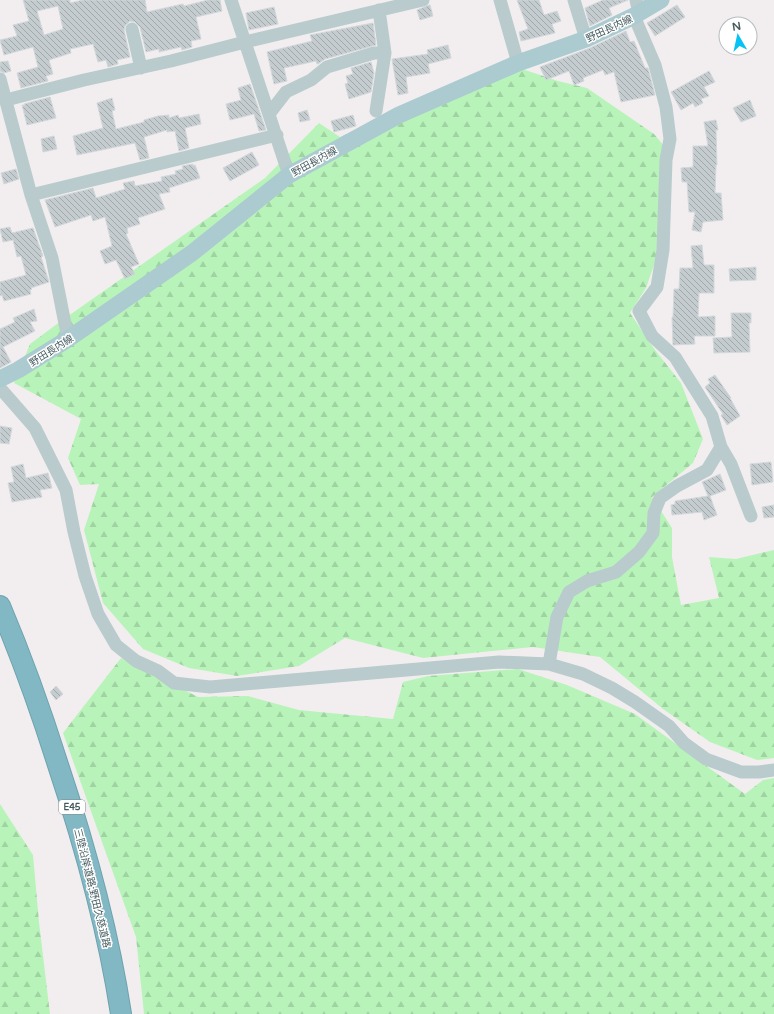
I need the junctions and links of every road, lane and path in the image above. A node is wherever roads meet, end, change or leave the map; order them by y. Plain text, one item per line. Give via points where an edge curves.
1 (231, 0) edge
2 (423, 0) edge
3 (500, 0) edge
4 (574, 0) edge
5 (661, 0) edge
6 (379, 10) junction
7 (636, 10) edge
8 (132, 28) dead end
9 (586, 39) junction
10 (245, 42) junction
11 (385, 52) junction
12 (518, 63) junction
13 (141, 68) junction
14 (0, 79) edge
15 (6, 100) junction
16 (376, 111) dead end
17 (270, 114) junction
18 (277, 135) junction
19 (289, 175) junction
20 (30, 194) junction
21 (68, 339) junction
22 (0, 379) edge
23 (0, 388) edge
24 (721, 446) junction
25 (751, 516) dead end
26 (0, 606) edge
27 (0, 638) edge
28 (549, 664) junction
29 (774, 770) edge
30 (110, 1014) edge
31 (121, 1014) edge

1 - 10 street
2 - 6 street
3 - 12 street
4 - 9 street
5 - 7 main road, 野田長内線
6 - 10 street
6 - 11 street
7 - 9 main road, 野田長内線
7 - 24 street via 655,65 666,107 670,138 666,160 663,250 657,287 639,311 652,336 676,357 712,416
8 - 13 street
9 - 12 main road, 野田長内線
10 - 13 street
10 - 17 street
11 - 16 street
11 - 17 street via 328,67 311,80 286,92
12 - 19 main road, 野田長内線 via 399,115
13 - 15 street
14 - 15 street
15 - 20 street
17 - 18 street
18 - 19 street
18 - 20 street
19 - 21 main road, 野田長内線 via 192,253
20 - 21 street via 52,258
21 - 22 main road, 野田長内線
23 - 28 street via 36,428 66,490 85,576 98,614 116,645 136,661 158,671 174,683 210,686 499,662
24 - 25 street via 731,464
24 - 28 street via 706,470 660,498 654,513 652,533 639,552 616,572 587,581 569,592 557,617
26 - 31 highway, 三陸沿岸道路;野田久慈道路 / E45 via 42,714 72,806 98,898
27 - 30 highway, 三陸沿岸道路;野田久慈道路 / E45 via 62,818 89,914
28 - 29 street via 583,674 612,688 669,726 684,743 706,759 741,772

